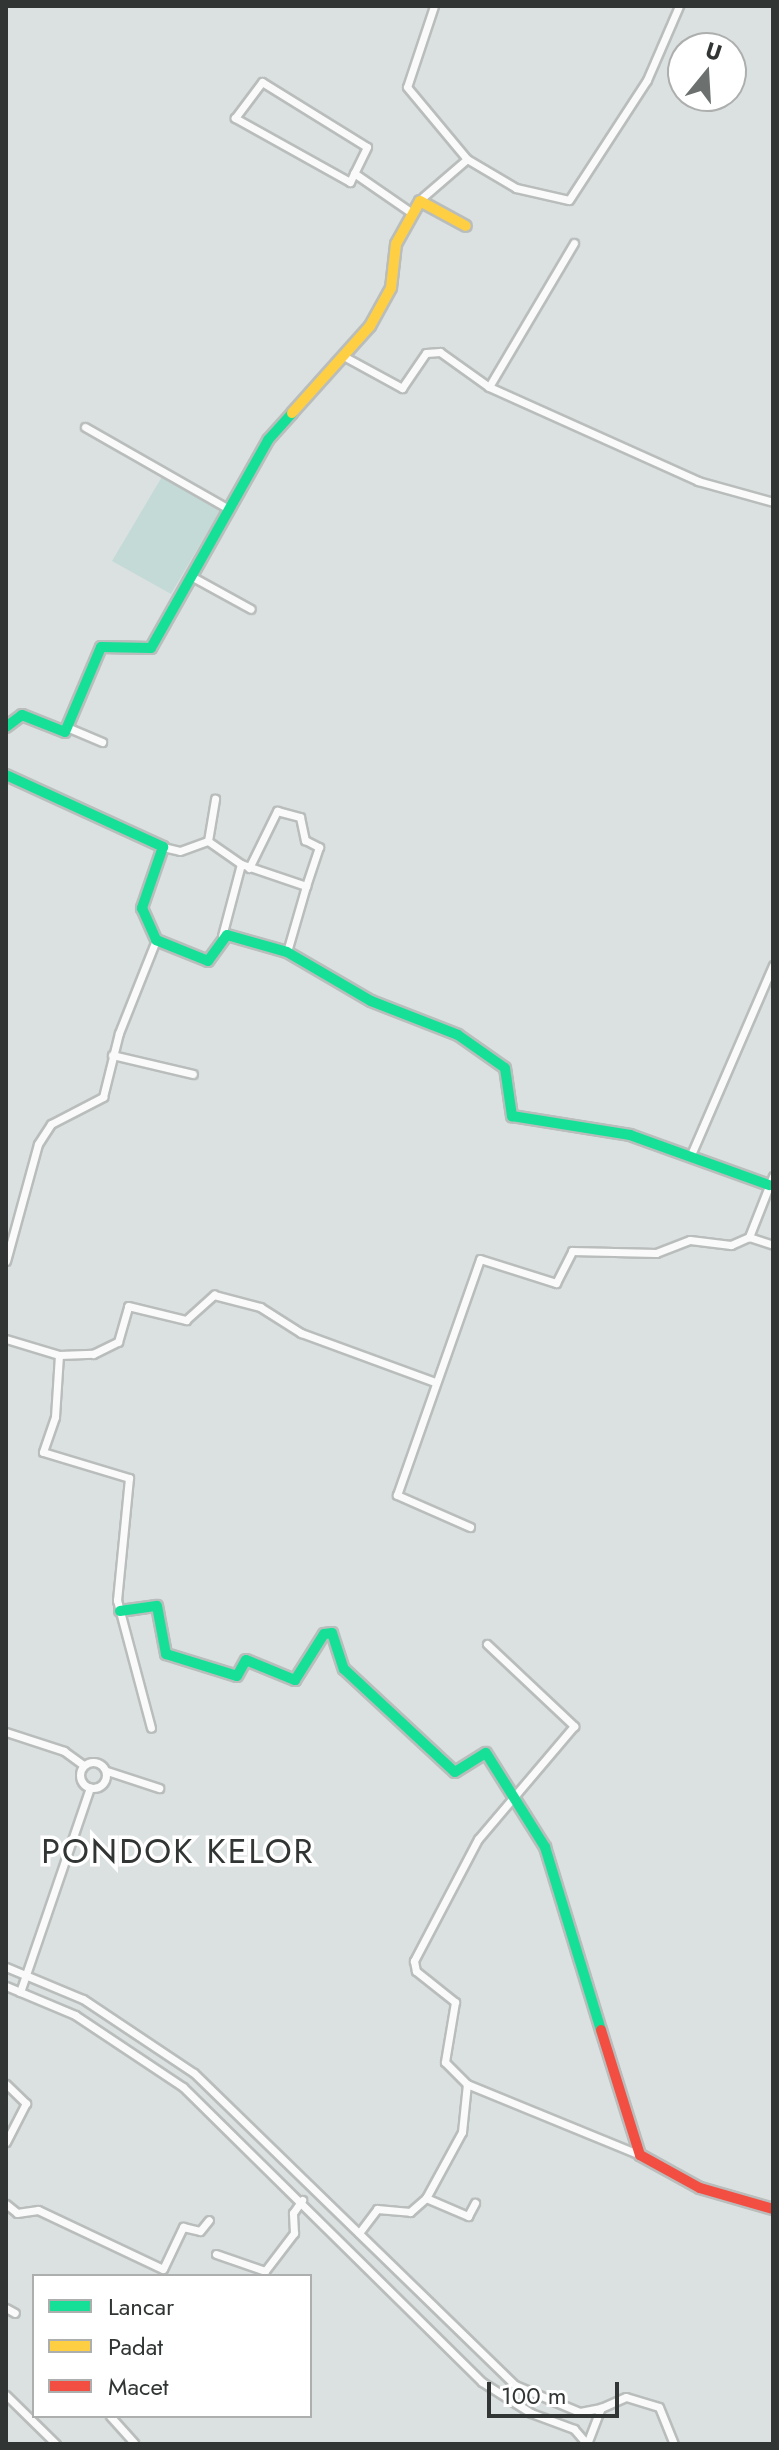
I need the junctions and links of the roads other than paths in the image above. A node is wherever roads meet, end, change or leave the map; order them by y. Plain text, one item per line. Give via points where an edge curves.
1 (434, 6) edge
2 (679, 6) edge
3 (467, 159) junction
4 (354, 173) junction
5 (423, 197) junction
6 (412, 213) junction
7 (466, 226) dead end
8 (574, 243) dead end
9 (347, 358) junction
10 (489, 387) junction
11 (85, 427) dead end
12 (773, 502) edge
13 (229, 509) junction
14 (191, 576) junction
15 (251, 609) dead end
16 (6, 727) edge
17 (69, 728) junction
18 (102, 742) dead end
19 (6, 775) edge
20 (215, 799) dead end
21 (208, 841) junction
22 (163, 847) junction
23 (241, 864) junction
24 (249, 868) junction
25 (306, 886) junction
26 (222, 936) junction
27 (156, 940) junction
28 (287, 952) junction
29 (773, 965) edge
30 (112, 1055) junction
31 (193, 1074) dead end
32 (690, 1157) junction
33 (771, 1180) edge
34 (749, 1237) junction
35 (773, 1245) edge
36 (6, 1261) edge
37 (6, 1339) edge
38 (59, 1355) junction
39 (435, 1382) junction
40 (470, 1527) dead end
41 (120, 1611) junction
42 (487, 1644) dead end
43 (151, 1728) dead end
44 (6, 1732) edge
45 (83, 1765) junction
46 (107, 1771) junction
47 (90, 1788) junction
48 (159, 1788) dead end
49 (516, 1792) junction
50 (6, 1967) edge
51 (28, 1976) junction
52 (6, 1986) edge
53 (20, 1992) junction
54 (203, 2081) junction
55 (6, 2084) edge
56 (467, 2084) junction
57 (192, 2095) junction
58 (6, 2142) edge
59 (640, 2155) junction
60 (426, 2198) junction
61 (302, 2200) junction
62 (475, 2203) dead end
63 (6, 2204) edge
64 (773, 2209) edge
65 (209, 2220) dead end
66 (359, 2233) junction
67 (216, 2254) dead end
68 (388, 2262) junction
69 (375, 2274) junction
70 (6, 2308) edge
71 (15, 2313) dead end
72 (6, 2395) edge
73 (601, 2408) junction
74 (112, 2418) edge
75 (56, 2444) edge
76 (134, 2444) edge
77 (587, 2444) edge
78 (674, 2444) edge

1 - 3 street via 407,87
2 - 3 street via 642,88 569,200 516,188
3 - 5 street
4 - 4 street via 350,182 235,118 262,82 367,147
4 - 6 street
5 - 6 street
5 - 7 street
6 - 9 street via 396,244 391,288
8 - 10 street
9 - 10 street via 402,388 432,350
9 - 13 street via 268,440
10 - 12 street via 698,481
11 - 13 street
13 - 14 street
14 - 15 street
14 - 17 street via 151,648 137,653 101,647
16 - 17 street via 22,715 62,733
17 - 18 street
19 - 22 street
20 - 21 street
21 - 22 street via 180,851
21 - 23 street
22 - 27 street via 142,908
23 - 24 street
23 - 26 street
24 - 25 street
24 - 25 street via 277,811 300,817 305,840 319,847
25 - 28 street
26 - 27 street via 208,961
26 - 28 street
27 - 30 street
28 - 32 street via 371,1001 458,1035 505,1068 512,1079 505,1105 512,1116 630,1135
29 - 32 street
30 - 31 street
30 - 36 street via 103,1097 51,1124 38,1144
32 - 33 street
33 - 34 street
34 - 35 street
34 - 39 street via 731,1245 690,1240 656,1253 572,1251 556,1283 480,1259
37 - 38 street
38 - 39 street via 114,1346 128,1306 186,1320 214,1295 260,1307 301,1333
38 - 41 street via 55,1417 43,1452 129,1478
39 - 40 street via 397,1497
41 - 43 street
41 - 49 street via 157,1606 166,1654 237,1676 246,1660 295,1680 325,1632 332,1633 344,1669 433,1754 459,1773 483,1751
42 - 49 street via 574,1726
44 - 45 street via 64,1751
45 - 46 street via 101,1763
45 - 47 street via 82,1783
46 - 47 street via 106,1781
46 - 48 street
47 - 51 street
49 - 56 street via 478,1839 414,1961 422,1977 455,2002 445,2062
49 - 59 street via 558,1882
50 - 51 street
51 - 53 street
51 - 54 street via 137,2031
52 - 53 street
53 - 57 street via 127,2046
54 - 57 street
54 - 66 street
55 - 58 street via 26,2103
56 - 59 street
56 - 60 street via 463,2127
57 - 61 street
59 - 64 street via 700,2188
60 - 62 street via 468,2216
60 - 66 street via 410,2212 377,2209
61 - 67 street via 293,2213 294,2233 265,2271
61 - 69 street
63 - 65 street via 17,2213 38,2210 163,2269 183,2227 200,2231
66 - 68 street
68 - 69 street
68 - 73 street via 515,2385 580,2412
69 - 77 street via 482,2382 531,2413 574,2429
70 - 71 street
72 - 75 street
73 - 77 street
73 - 78 street via 644,2399 666,2414
74 - 76 street

